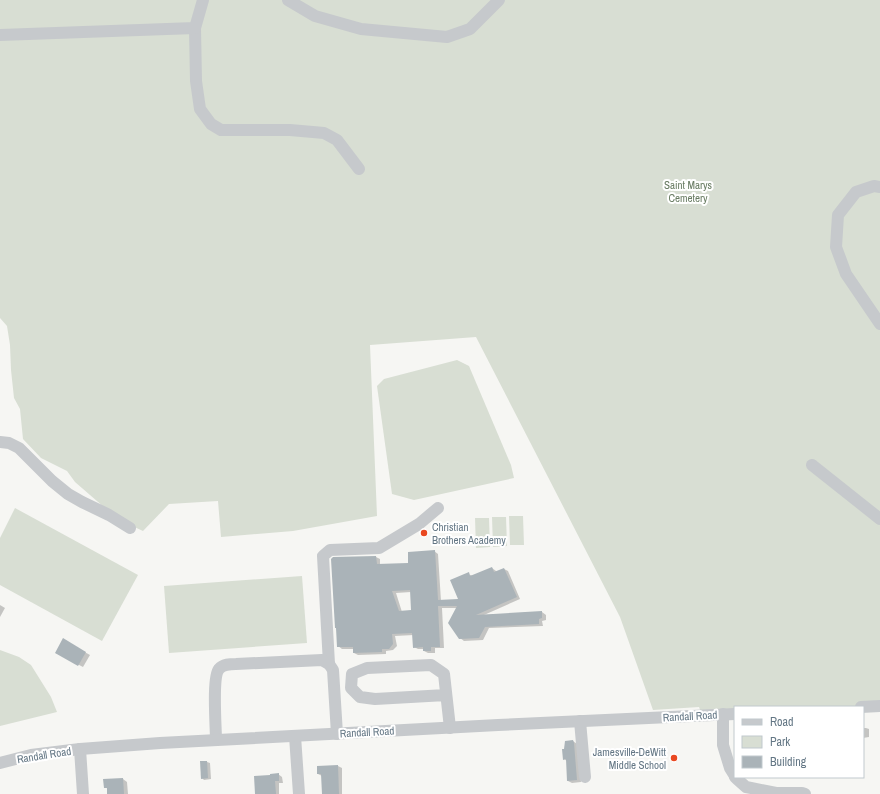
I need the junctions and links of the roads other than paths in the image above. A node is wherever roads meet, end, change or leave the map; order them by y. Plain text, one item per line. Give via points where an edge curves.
1 (203, 0) edge
2 (288, 0) edge
3 (499, 0) edge
4 (195, 28) junction
5 (0, 35) edge
6 (359, 169) dead end
7 (880, 186) edge
8 (880, 324) edge
9 (0, 442) edge
10 (812, 465) dead end
11 (438, 508) dead end
12 (880, 518) edge
13 (130, 528) dead end
14 (329, 664) junction
15 (446, 695) junction
16 (880, 706) edge
17 (864, 707) edge
18 (729, 714) edge
19 (580, 721) junction
20 (450, 728) junction
21 (337, 734) junction
22 (295, 736) junction
23 (216, 740) junction
24 (80, 749) junction
25 (0, 763) edge
26 (734, 775) edge
27 (585, 777) dead end
28 (736, 778) edge
29 (744, 790) edge
30 (83, 794) edge
31 (299, 794) edge
32 (805, 794) edge

1 - 4 street
2 - 3 street via 315,16 361,29 447,37 470,29
4 - 5 street
4 - 6 street via 196,81 200,109 211,124 221,130 290,130 324,133 337,140
7 - 8 street via 856,192 838,215 836,248 846,274
9 - 13 street via 19,448 68,494
10 - 12 street
11 - 14 street via 419,524 379,548 330,550 323,556
14 - 21 street via 333,670
14 - 23 street via 322,660 225,665 219,669 215,690
15 - 15 street via 444,674 431,665 367,668 352,674 351,688 360,697 375,699
15 - 20 street
16 - 17 street
18 - 19 street, Randall Road
18 - 26 street via 723,745
19 - 20 street, Randall Road
19 - 27 street
20 - 21 street, Randall Road
21 - 22 street, Randall Road
22 - 23 street, Randall Road
22 - 31 street
23 - 24 street, Randall Road
24 - 25 street, Randall Road via 31,755
24 - 30 street
28 - 29 street
29 - 32 street

